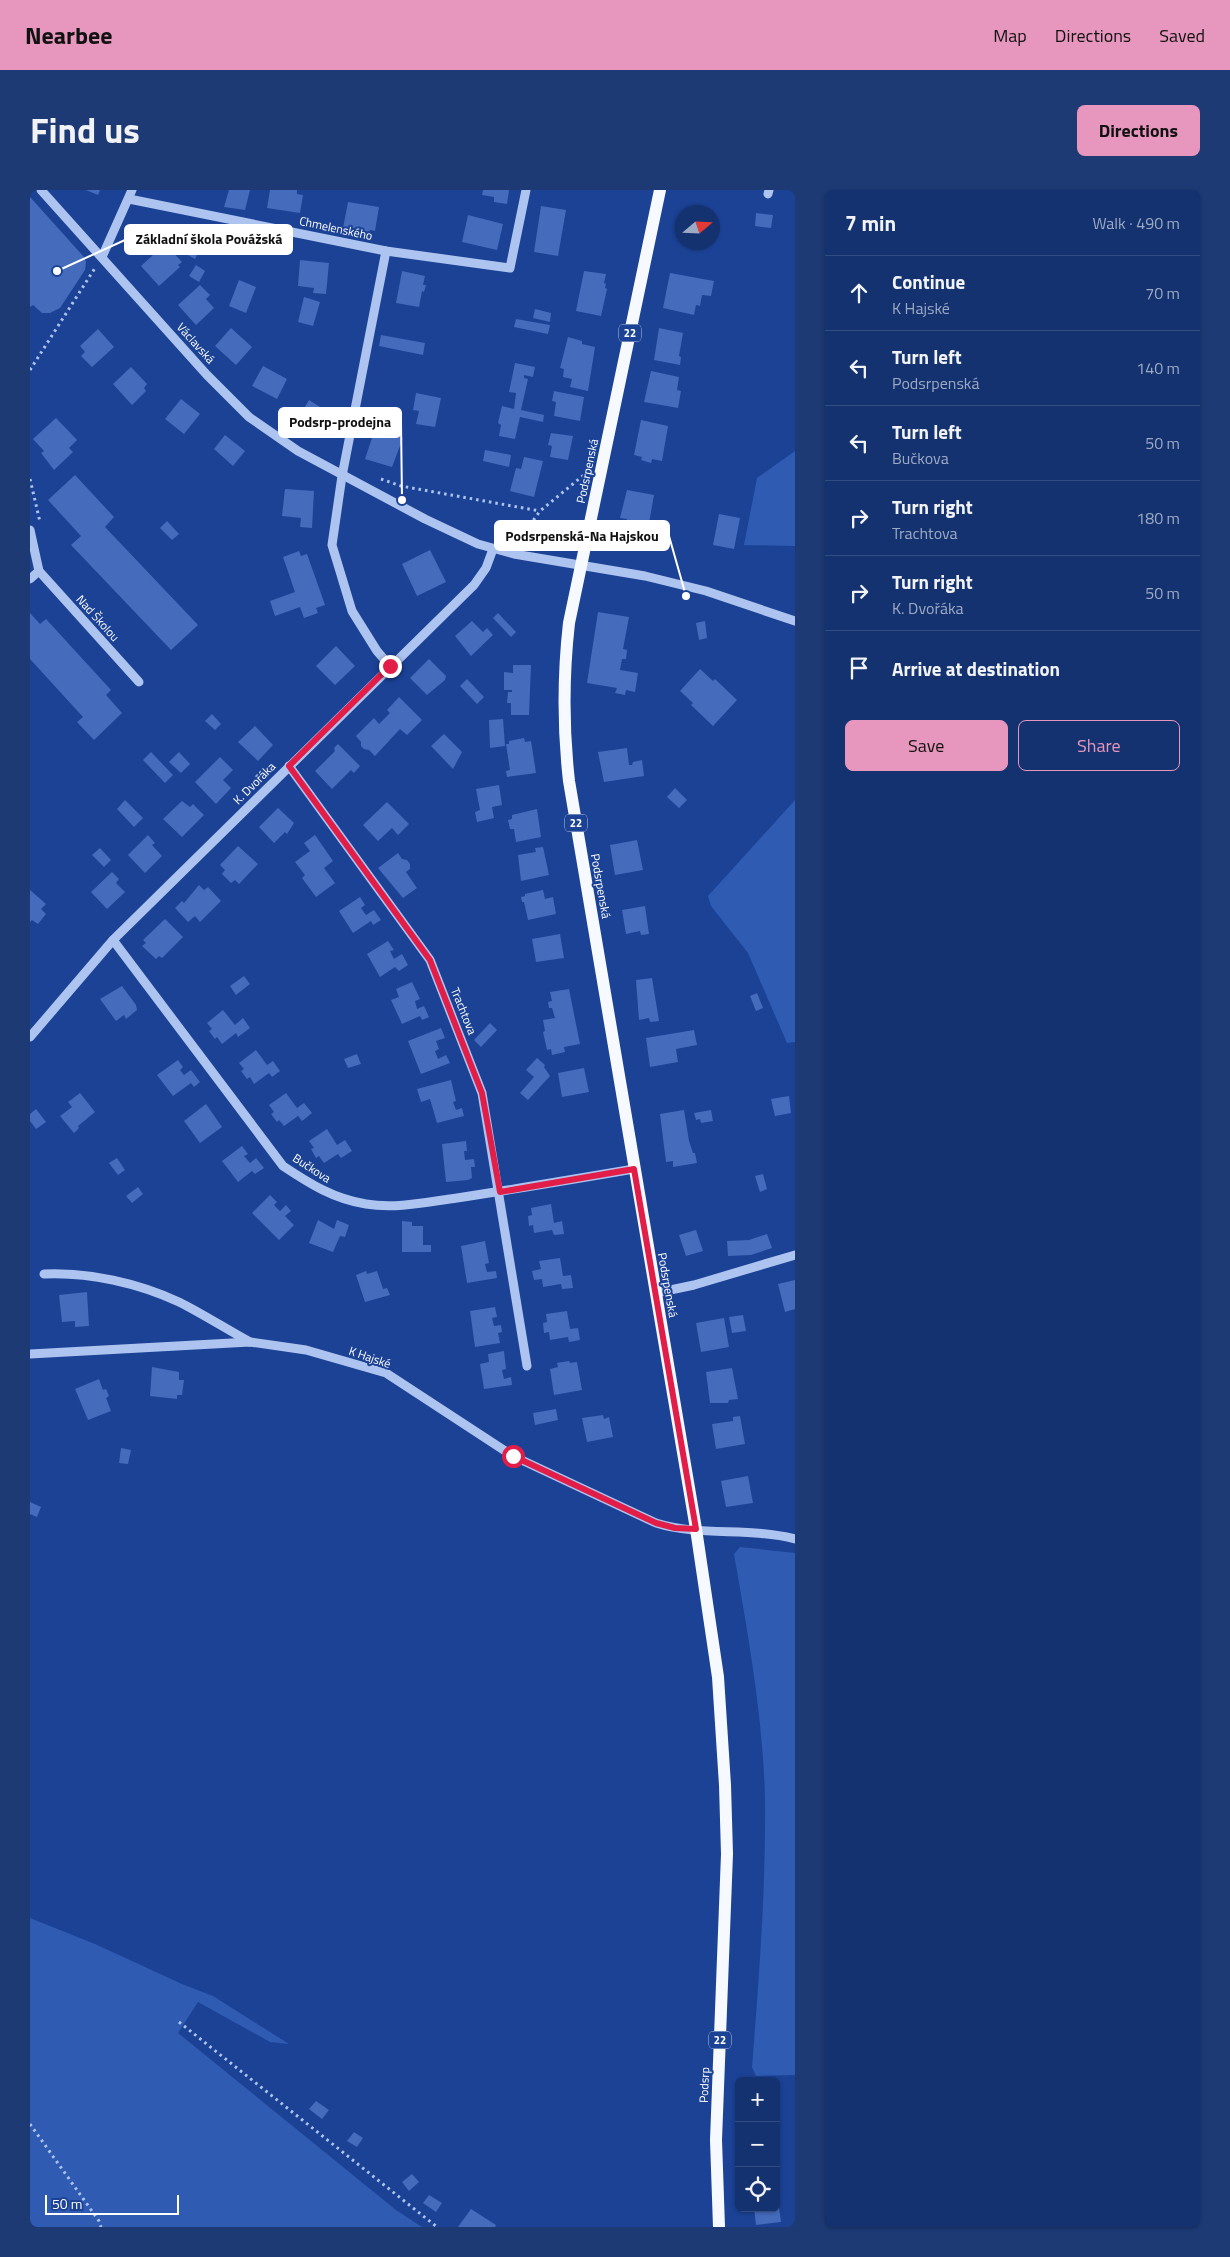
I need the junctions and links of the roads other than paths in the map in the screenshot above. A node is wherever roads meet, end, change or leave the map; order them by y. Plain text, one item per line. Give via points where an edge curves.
1 (41, 190) edge
2 (526, 190) edge
3 (660, 190) edge
4 (131, 194) edge
5 (386, 251) junction
6 (102, 257) junction
7 (342, 476) junction
8 (30, 530) edge
9 (493, 549) junction
10 (580, 565) junction
11 (39, 570) junction
12 (30, 579) edge
13 (795, 621) edge
14 (390, 666) junction
15 (139, 682) dead end
16 (289, 766) junction
17 (113, 940) junction
18 (30, 1037) edge
19 (634, 1169) junction
20 (500, 1192) junction
21 (795, 1254) edge
22 (44, 1274) dead end
23 (656, 1293) junction
24 (250, 1342) junction
25 (30, 1354) edge
26 (527, 1366) dead end
27 (696, 1529) junction
28 (795, 1539) edge
29 (719, 2227) edge

1 - 6 street, Václavská
2 - 5 street, Chmelenského via 510,268
3 - 10 main road, Podsrpenská / 22
4 - 5 street, Chmelenského
4 - 6 street
5 - 7 street
6 - 7 street, Václavská via 249,418
7 - 9 street, Václavská via 452,533
7 - 14 street via 332,546 352,611
8 - 11 street, Nad Školou
9 - 10 street, Václavská
9 - 14 street, K. Dvořáka via 486,568 474,585
10 - 13 street, Václavská via 706,591
10 - 19 main road, Podsrpenská / 22 via 566,651 566,750
11 - 12 street
11 - 15 street, Nad Školou
14 - 16 street, K. Dvořáka
16 - 17 street, K. Dvořáka
16 - 20 street, Trachtova via 430,960 482,1093
17 - 18 street, K. Dvořáka
17 - 20 street, Bučkova via 284,1166 314,1188 344,1199 389,1206
19 - 20 street, Bučkova
19 - 23 main road, Podsrpenská / 22
20 - 26 street, Trachtova
21 - 23 street via 694,1285
22 - 24 street via 64,1273 122,1282 178,1302
23 - 27 main road, Podsrpenská / 22
24 - 25 street, K Hajské
24 - 27 street, K Hajské via 306,1350 386,1373 513,1456 656,1523
27 - 28 street, K Hajské via 771,1533
27 - 29 main road, Podsrp / 22 via 718,1677 725,1785 727,1854 716,2140

